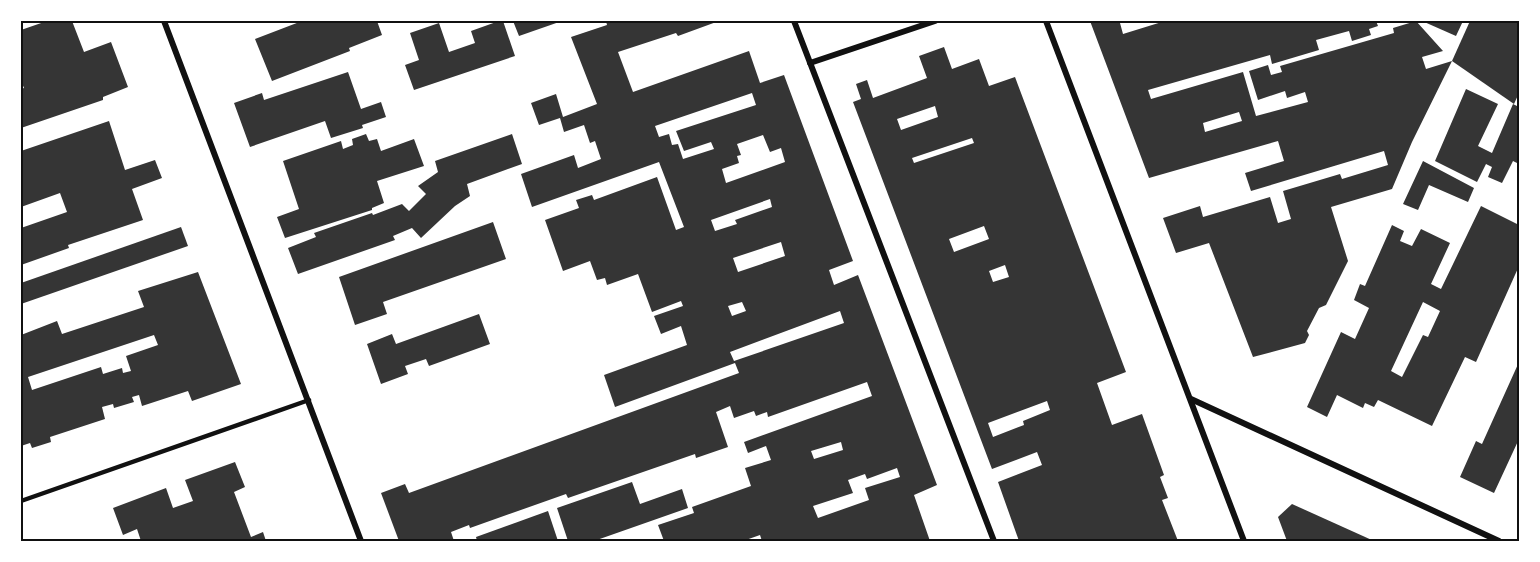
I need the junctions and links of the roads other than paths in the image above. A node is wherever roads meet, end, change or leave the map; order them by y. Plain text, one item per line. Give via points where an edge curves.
1 (164, 21) edge
2 (794, 21) edge
3 (935, 21) edge
4 (1046, 21) edge
5 (810, 63) junction
6 (1191, 399) junction
7 (309, 400) junction
8 (21, 501) edge
9 (361, 541) edge
10 (994, 541) edge
11 (1244, 541) edge
12 (1498, 541) edge

1 - 7 street
2 - 5 street
3 - 5 street
4 - 6 street
5 - 10 street
6 - 11 street
6 - 12 street
7 - 8 lane
7 - 9 street

